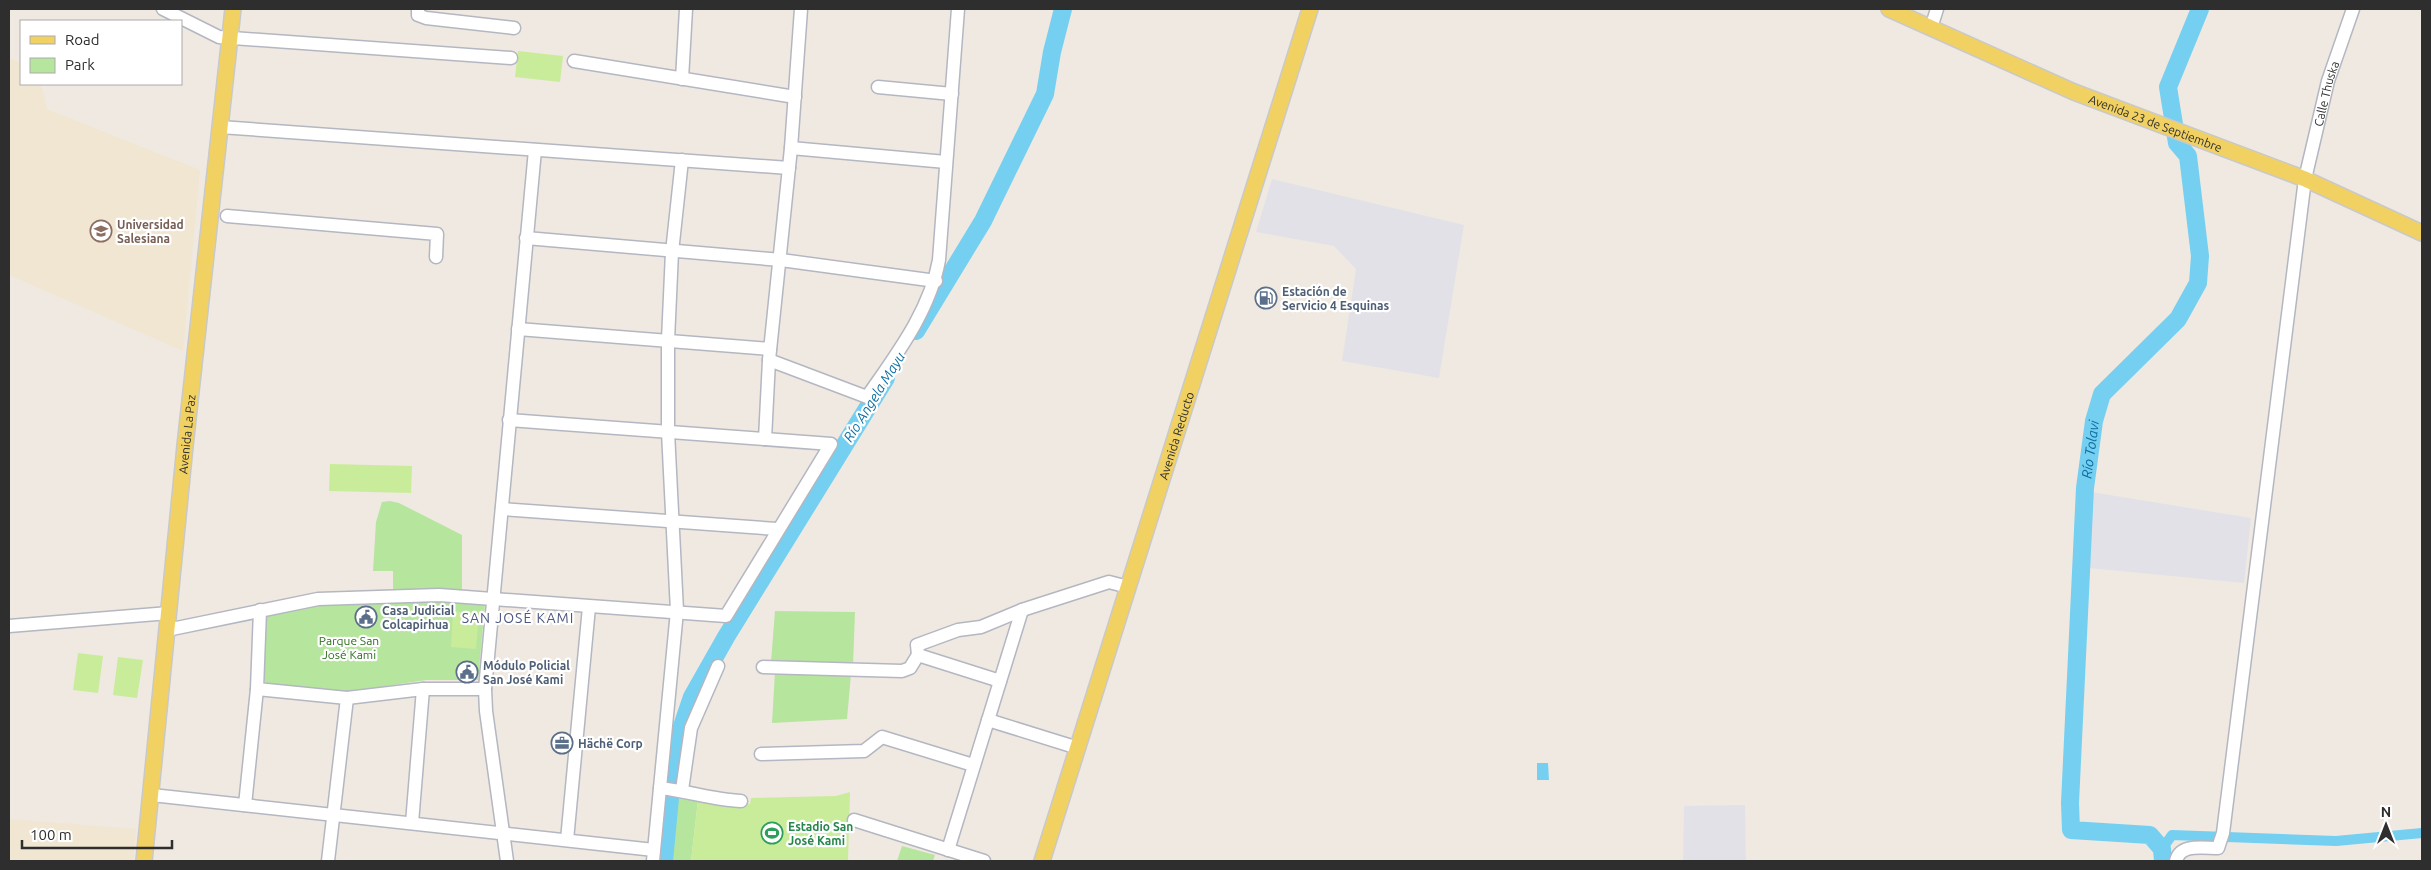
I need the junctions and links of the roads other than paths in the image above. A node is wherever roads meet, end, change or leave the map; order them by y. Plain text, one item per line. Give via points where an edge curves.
1 (163, 9) edge
2 (233, 9) edge
3 (418, 9) edge
4 (686, 9) edge
5 (801, 9) edge
6 (958, 9) edge
7 (1310, 9) edge
8 (1889, 9) edge
9 (1937, 9) edge
10 (2353, 9) edge
11 (514, 28) dead end
12 (1931, 28) junction
13 (230, 38) junction
14 (511, 58) dead end
15 (574, 61) dead end
16 (682, 79) junction
17 (878, 86) dead end
18 (952, 94) junction
19 (795, 97) junction
20 (220, 127) junction
21 (792, 148) junction
22 (535, 150) junction
23 (682, 160) junction
24 (946, 162) junction
25 (789, 168) junction
26 (2305, 180) junction
27 (227, 216) dead end
28 (2422, 233) edge
29 (526, 238) junction
30 (672, 252) junction
31 (436, 257) dead end
32 (781, 260) junction
33 (936, 281) junction
34 (518, 329) junction
35 (668, 340) junction
36 (770, 354) junction
37 (509, 420) junction
38 (668, 432) junction
39 (765, 439) junction
40 (502, 508) junction
41 (674, 521) junction
42 (777, 529) junction
43 (1128, 588) junction
44 (495, 598) junction
45 (588, 607) junction
46 (260, 610) junction
47 (1022, 610) junction
48 (677, 611) junction
49 (169, 613) junction
50 (9, 626) edge
51 (167, 630) junction
52 (918, 655) junction
53 (718, 666) dead end
54 (763, 667) dead end
55 (1000, 681) junction
56 (257, 689) junction
57 (423, 689) junction
58 (485, 689) junction
59 (347, 698) junction
60 (988, 720) junction
61 (1078, 748) junction
62 (762, 754) dead end
63 (974, 765) junction
64 (660, 788) junction
65 (682, 790) junction
66 (152, 795) junction
67 (741, 802) dead end
68 (245, 805) junction
69 (334, 815) junction
70 (854, 820) dead end
71 (412, 823) junction
72 (503, 833) junction
73 (568, 840) junction
74 (948, 850) junction
75 (654, 856) edge
76 (144, 861) edge
77 (328, 861) edge
78 (507, 861) edge
79 (984, 861) edge
80 (1042, 861) edge
81 (2176, 861) edge

1 - 13 street via 219,38
2 - 13 main road, Avenida La Paz
3 - 11 street via 418,14 426,18
4 - 16 street
5 - 19 street
6 - 18 street
7 - 43 main road, Avenida Reducto
8 - 12 main road, Avenida 23 de Septiembre
9 - 12 street
10 - 26 street, Calle Thuska via 2328,81
12 - 26 main road, Avenida 23 de Septiembre via 2074,92
13 - 14 street
13 - 20 main road, Avenida La Paz
15 - 16 street
16 - 19 street
17 - 18 street
18 - 24 street
19 - 21 street
20 - 22 street
20 - 49 main road, Avenida La Paz
21 - 24 street
21 - 25 street
22 - 23 street
22 - 29 street
23 - 25 street
23 - 30 street
24 - 33 street
25 - 32 street
26 - 28 main road, Avenida 23 de Septiembre
26 - 81 street, Calle Thuska via 2221,838 2218,848 2184,848
27 - 31 street via 437,234
29 - 30 street
29 - 34 street
30 - 32 street
30 - 35 street
32 - 33 street
32 - 36 street
33 - 36 street via 905,341 867,398
34 - 35 street
34 - 37 street
35 - 36 street
35 - 38 street
36 - 39 street
37 - 38 street
37 - 40 street
38 - 39 street
38 - 41 street
39 - 42 street via 831,444
40 - 41 street
40 - 44 street
41 - 42 street
41 - 48 street
42 - 48 street via 726,616
43 - 47 street via 1109,582
43 - 61 main road, Avenida Reducto
44 - 45 street
44 - 46 street via 439,595 318,599
44 - 58 street
45 - 48 street
45 - 73 street
46 - 51 street
46 - 56 street
47 - 52 street via 982,627 958,630 917,644
47 - 55 street
48 - 64 street
49 - 50 street
49 - 51 main road, Avenida La Paz
51 - 66 main road, Avenida La Paz
52 - 54 street via 910,668 902,671
52 - 55 street
53 - 65 street via 691,728
55 - 60 street
56 - 59 street
56 - 68 street
57 - 58 street
57 - 59 street
57 - 71 street
58 - 72 street
59 - 69 street
60 - 61 street
60 - 63 street
61 - 80 main road, Avenida Reducto
62 - 63 street via 864,751 882,737
63 - 74 street
64 - 65 street
64 - 75 street
65 - 67 street via 717,800
66 - 68 street
66 - 76 main road, Avenida La Paz
68 - 69 street
69 - 71 street
69 - 77 street
70 - 74 street
71 - 72 street
72 - 73 street
72 - 78 street
73 - 75 street
74 - 79 street

